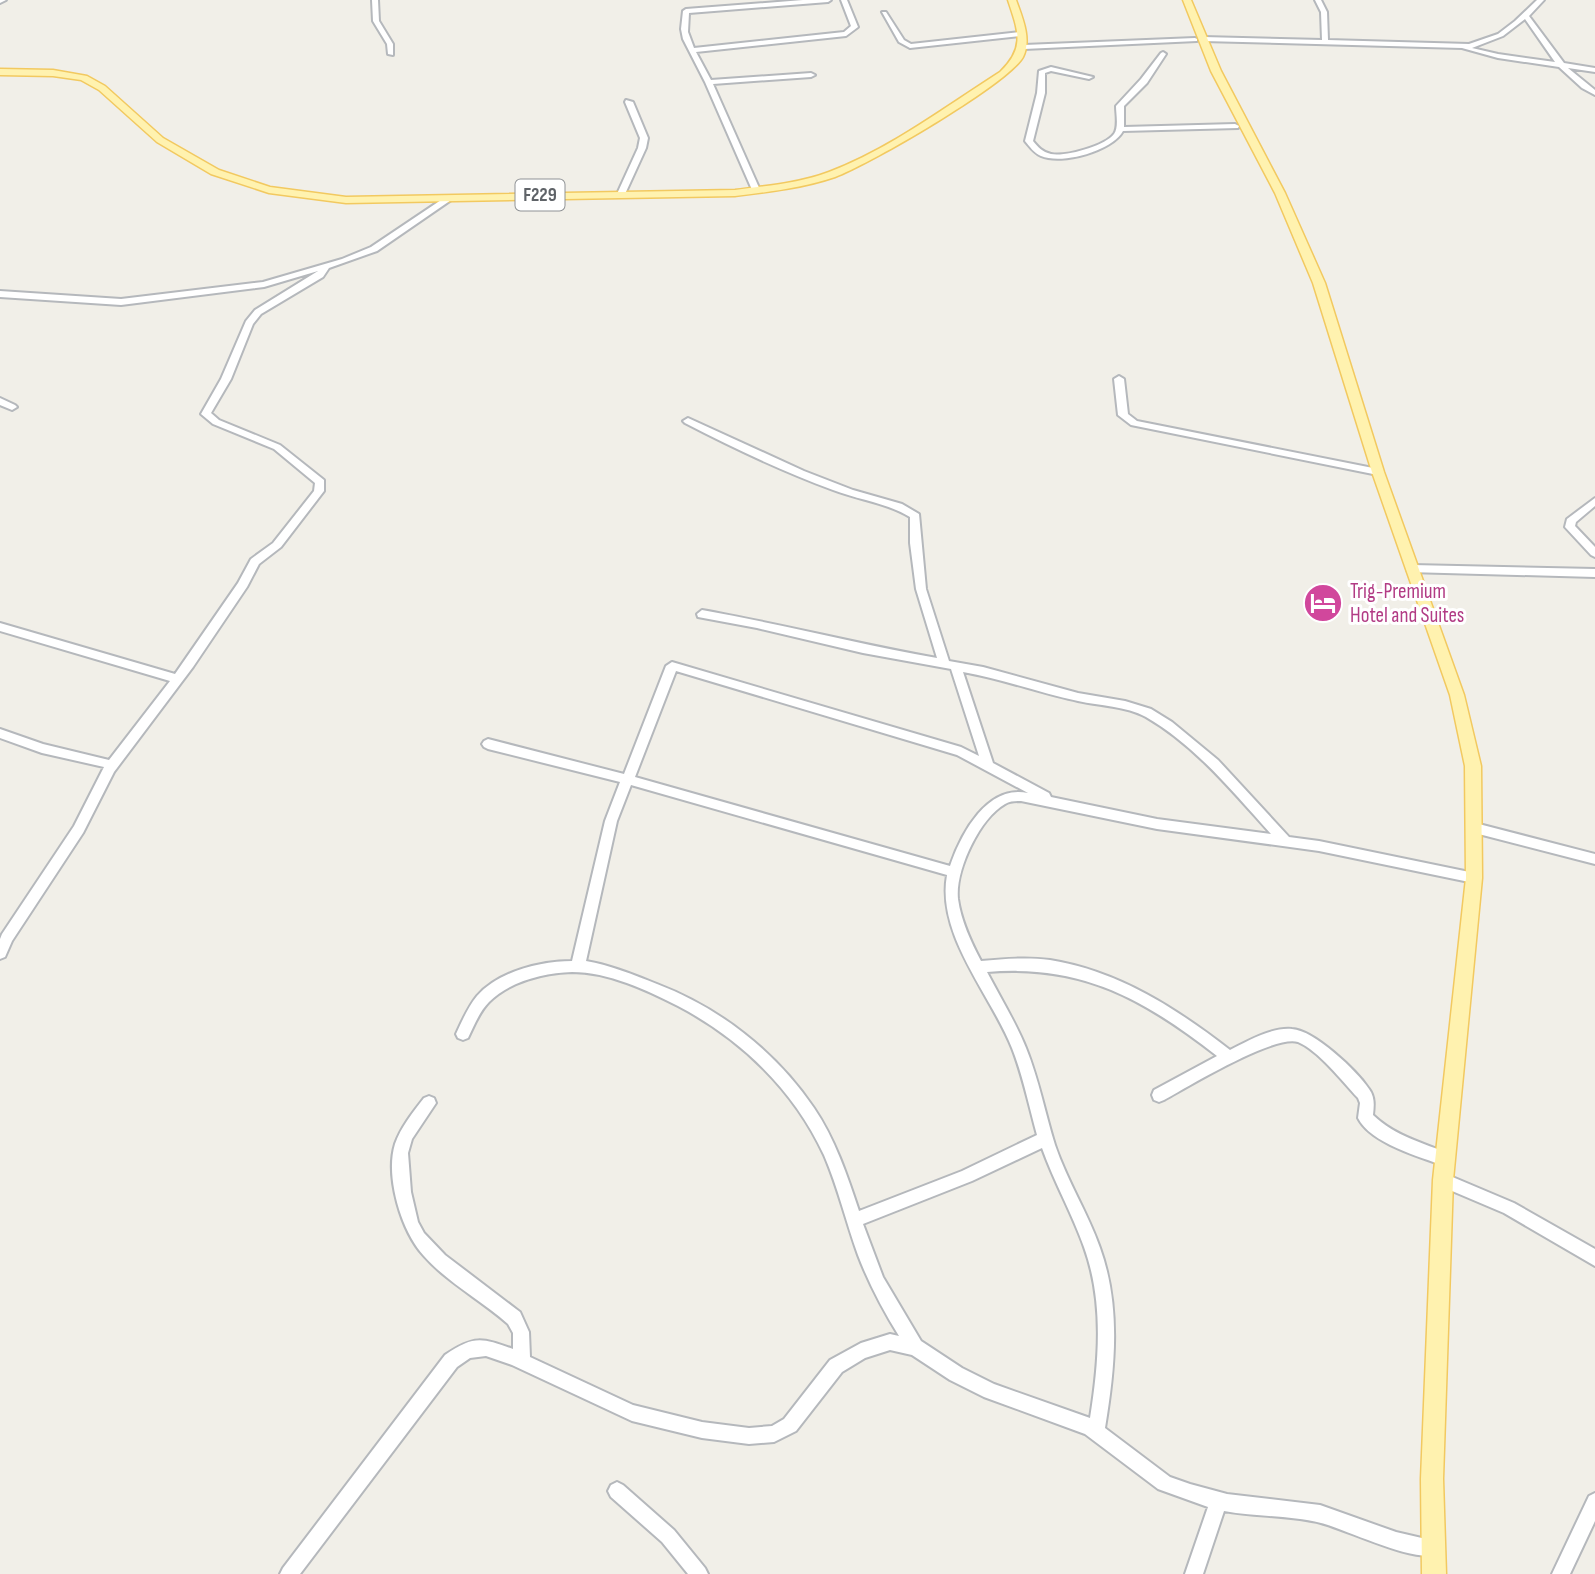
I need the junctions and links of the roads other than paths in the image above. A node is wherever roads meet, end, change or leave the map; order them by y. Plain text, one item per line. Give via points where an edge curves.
1 (375, 0) edge
2 (828, 0) edge
3 (844, 0) edge
4 (1013, 0) edge
5 (1177, 0) edge
6 (1187, 0) edge
7 (1318, 0) edge
8 (1541, 0) edge
9 (770, 3) edge
10 (884, 13) dead end
11 (1527, 17) junction
12 (1021, 34) junction
13 (1199, 39) junction
14 (1325, 41) junction
15 (1461, 46) junction
16 (1024, 47) junction
17 (694, 50) junction
18 (391, 54) dead end
19 (1163, 54) dead end
20 (1562, 65) junction
21 (1595, 70) edge
22 (0, 72) edge
23 (811, 75) dead end
24 (1089, 77) dead end
25 (709, 82) junction
26 (1595, 93) edge
27 (629, 102) dead end
28 (1234, 124) junction
29 (1120, 127) junction
30 (1271, 175) junction
31 (756, 190) junction
32 (621, 194) junction
33 (450, 198) junction
34 (325, 268) junction
35 (0, 294) edge
36 (1119, 379) dead end
37 (0, 401) edge
38 (12, 407) dead end
39 (688, 421) dead end
40 (1378, 472) junction
41 (1595, 501) edge
42 (1595, 552) edge
43 (1412, 569) junction
44 (1595, 573) edge
45 (702, 614) dead end
46 (0, 627) edge
47 (950, 665) junction
48 (177, 679) junction
49 (0, 733) edge
50 (488, 744) dead end
51 (113, 765) junction
52 (989, 766) junction
53 (626, 779) junction
54 (1057, 803) junction
55 (1475, 828) junction
56 (1284, 840) junction
57 (1595, 859) edge
58 (954, 872) junction
59 (1474, 878) junction
60 (0, 953) edge
61 (578, 965) junction
62 (978, 967) junction
63 (463, 1034) dead end
64 (1230, 1058) junction
65 (1159, 1095) dead end
66 (429, 1103) dead end
67 (1045, 1139) junction
68 (1445, 1158) junction
69 (1443, 1180) junction
70 (854, 1220) junction
71 (1595, 1258) edge
72 (915, 1347) junction
73 (522, 1361) junction
74 (1096, 1432) junction
75 (617, 1491) dead end
76 (1219, 1501) junction
77 (1595, 1502) edge
78 (1433, 1548) junction
79 (289, 1574) edge
80 (699, 1574) edge
81 (1194, 1574) edge
82 (1434, 1574) edge
83 (1561, 1574) edge

1 - 18 street via 376,21
2 - 9 street
3 - 17 street via 855,27 846,34
4 - 12 main road
5 - 13 main road
6 - 13 main road
7 - 14 street via 1324,12
8 - 11 street
9 - 17 street via 686,11 684,33
10 - 12 street via 901,41 910,46
11 - 15 street via 1487,41
11 - 20 street
12 - 16 main road
13 - 14 street
13 - 16 street
13 - 28 main road
13 - 30 main road
14 - 15 street
15 - 20 street via 1498,57
16 - 31 main road, F229 via 1017,62 1003,74 879,153 831,175
17 - 25 street
19 - 29 street via 1120,106
20 - 21 street
20 - 26 street
22 - 33 main road, F229 via 62,74 91,81 184,156 268,190 346,200
23 - 25 street
24 - 29 street via 1051,69 1041,72 1030,144 1046,154 1066,157 1109,142
25 - 31 street
27 - 32 street via 644,138
28 - 29 street
28 - 30 main road via 1246,147
30 - 40 main road via 1319,283
31 - 32 main road, F229
32 - 33 main road, F229
33 - 34 street via 374,249
34 - 35 street via 264,284 121,302
34 - 48 street via 258,312 249,323 206,414 276,447 320,482 319,491 277,545 255,562
36 - 40 street via 1123,415 1134,424
37 - 38 street
39 - 47 street via 780,466 915,516 921,589
40 - 43 main road
41 - 42 street via 1570,527
43 - 44 street
43 - 55 main road via 1457,695 1474,766
45 - 47 street
46 - 48 street
47 - 52 street
47 - 56 street via 1147,712 1214,763
48 - 51 street
49 - 51 street
50 - 53 street
51 - 60 street via 79,830
52 - 53 street via 961,752 671,666
52 - 54 street
53 - 58 street
53 - 61 street via 611,821
54 - 56 street via 1157,824
54 - 58 street via 1021,796 1001,800 976,829
55 - 57 street
55 - 59 main road
56 - 59 street
58 - 62 street via 951,901
59 - 68 main road
61 - 63 street via 556,966 498,985 483,999
61 - 70 street via 642,983 690,1007 747,1044 776,1070 828,1147
62 - 64 street via 1040,963 1110,982 1183,1022
62 - 67 street via 1028,1071
64 - 65 street
64 - 68 street via 1278,1035 1302,1037 1364,1094 1365,1118 1373,1126
66 - 73 street via 398,1154 408,1214 419,1238 438,1258 514,1318 521,1332
67 - 70 street via 967,1176
67 - 74 street via 1096,1258 1107,1307 1103,1393
68 - 69 main road
69 - 71 street via 1509,1208
69 - 78 main road
70 - 72 street via 873,1274
72 - 73 street via 890,1342 860,1351 836,1366 790,1425 774,1434 749,1436 632,1413
72 - 74 street via 990,1391
73 - 79 street via 486,1349 467,1350 450,1361
74 - 76 street via 1164,1483
75 - 80 street via 668,1536
76 - 78 street via 1320,1514 1396,1541
76 - 81 street
77 - 83 street
78 - 82 main road

